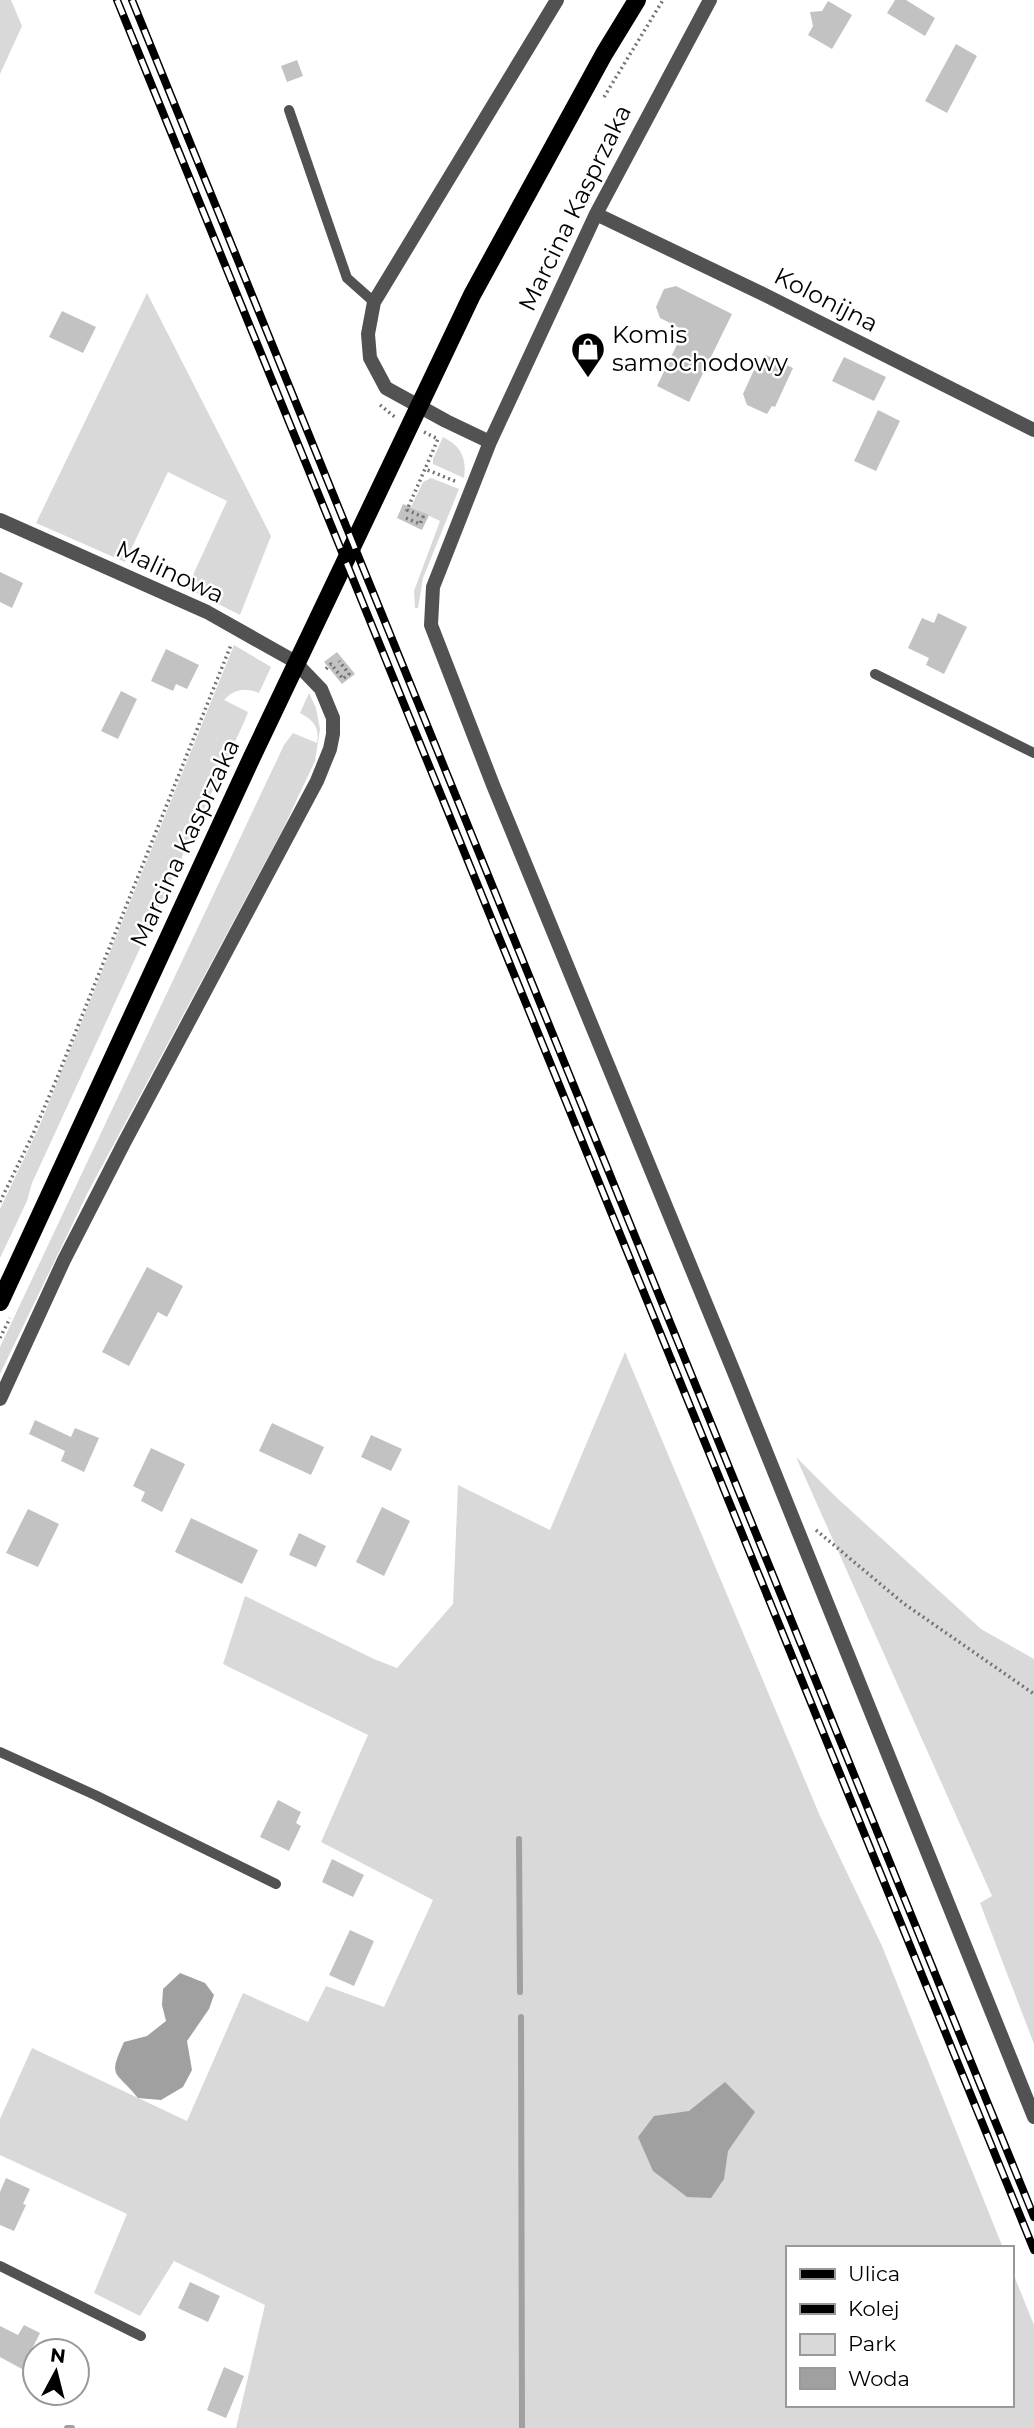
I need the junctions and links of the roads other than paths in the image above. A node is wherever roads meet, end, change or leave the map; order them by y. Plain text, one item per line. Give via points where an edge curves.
1 (557, 0) edge
2 (637, 0) edge
3 (710, 0) edge
4 (289, 110) dead end
5 (597, 214) junction
6 (374, 302) junction
7 (1034, 430) edge
8 (490, 442) junction
9 (0, 520) edge
10 (875, 674) dead end
11 (1034, 753) edge
12 (0, 1302) edge
13 (0, 1399) edge
14 (0, 1752) edge
15 (276, 1884) dead end
16 (1034, 2117) edge
17 (0, 2266) edge
18 (141, 2336) dead end

1 - 6 street
2 - 12 main road, Marcina Kasprzaka via 515,212 439,363
3 - 5 street, Marcina Kasprzaka
4 - 6 lane via 347,278
5 - 7 street, Kolonijna
5 - 8 street, Marcina Kasprzaka
6 - 8 street via 368,334 370,358 386,388
8 - 16 street, Marcina Kasprzaka via 433,587 431,625
9 - 13 street, Malinowa via 207,612 294,661 321,689 333,718 330,749 317,781 107,1176
10 - 11 lane
14 - 15 lane
17 - 18 lane

